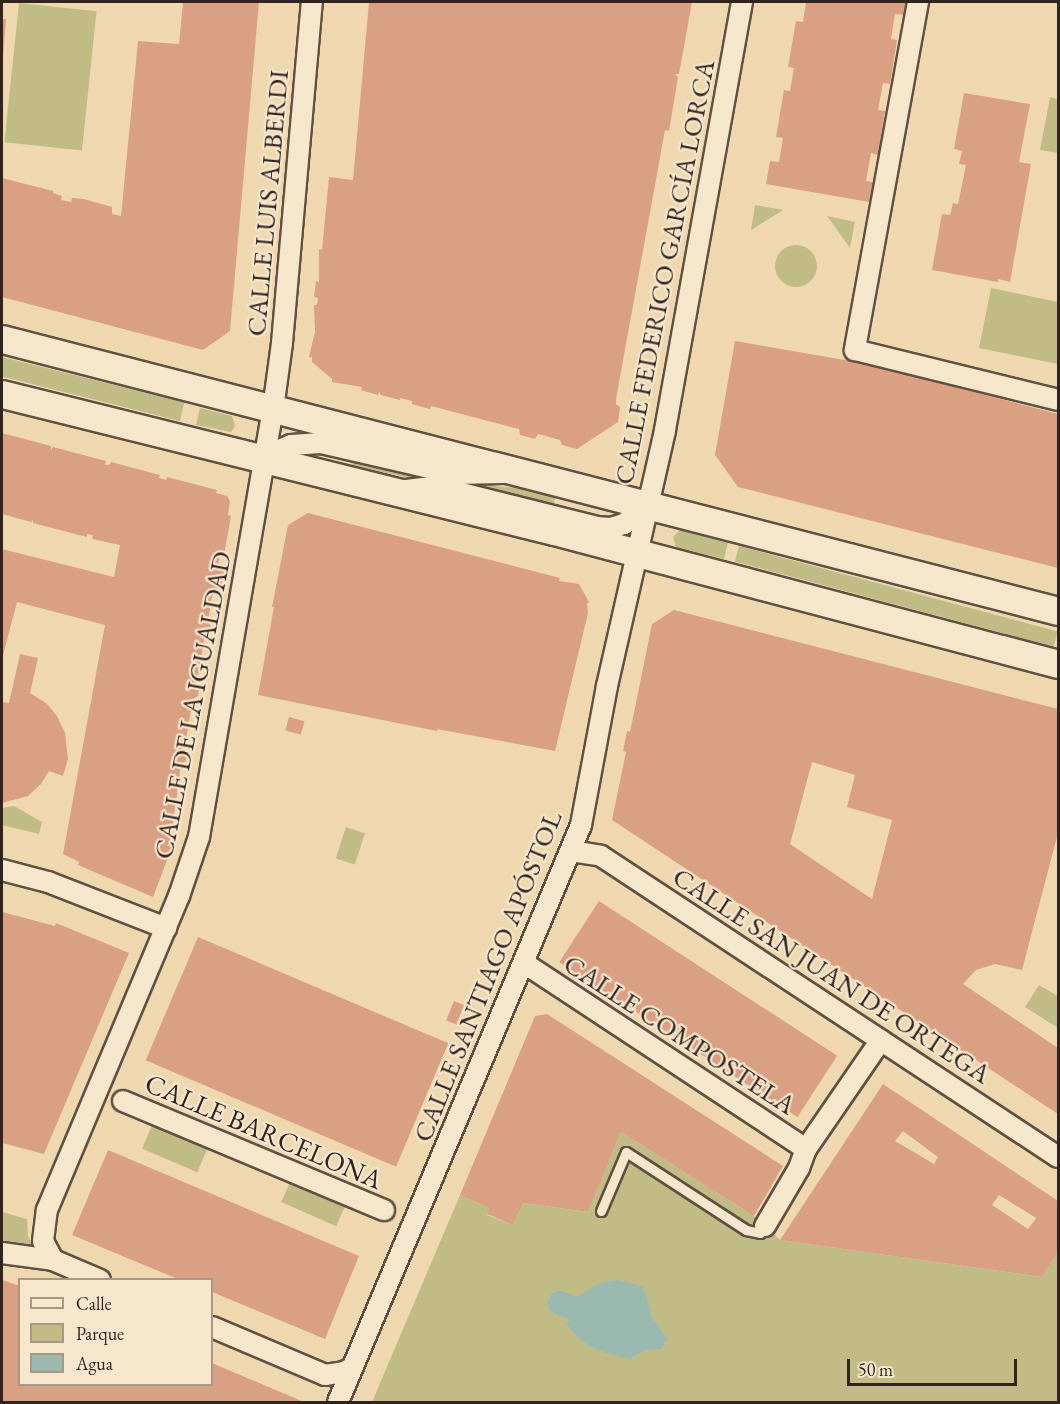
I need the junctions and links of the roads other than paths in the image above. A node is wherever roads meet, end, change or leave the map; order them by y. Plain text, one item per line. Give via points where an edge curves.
1 (312, 2) edge
2 (742, 2) edge
3 (918, 2) edge
4 (2, 339) edge
5 (2, 394) edge
6 (1059, 400) edge
7 (273, 409) junction
8 (266, 460) junction
9 (514, 471) junction
10 (396, 492) junction
11 (648, 505) junction
12 (637, 553) junction
13 (1059, 611) edge
14 (1059, 664) edge
15 (571, 851) junction
16 (2, 870) edge
17 (165, 928) junction
18 (524, 963) junction
19 (881, 1040) junction
20 (123, 1101) dead end
21 (806, 1149) junction
22 (1059, 1157) edge
23 (384, 1210) dead end
24 (601, 1210) dead end
25 (765, 1226) joint
26 (2, 1253) edge
27 (53, 1260) junction
28 (95, 1278) edge
29 (213, 1327) edge
30 (353, 1367) junction
31 (338, 1402) edge

1 - 7 street, CALLE LUIS ALBERDI
2 - 11 street, CALLE FEDERICO GARCÍA LORCA
3 - 6 street via 855,350
4 - 7 street
5 - 8 street
7 - 8 street, CALLE LUIS ALBERDI
7 - 9 street
8 - 9 street via 291,445 321,443 455,474 476,476
8 - 10 street
8 - 17 street, CALLE DE LA IGUALDAD via 199,837
9 - 11 street
10 - 11 street, CALLE FEDERICO GARCÍA LORCA via 445,489 610,528 624,524
10 - 12 street
11 - 12 street, CALLE SANTIAGO APÓSTOL
11 - 13 street
12 - 14 street
12 - 15 street, CALLE SANTIAGO APÓSTOL via 581,825
15 - 18 street, CALLE SANTIAGO APÓSTOL
15 - 19 street, CALLE SAN JUAN DE ORTEGA via 601,856
16 - 17 street via 48,882
17 - 27 street, CALLE DE LA IGUALDAD via 44,1220 43,1241
18 - 21 street, CALLE COMPOSTELA
18 - 30 street, CALLE SANTIAGO APÓSTOL
19 - 21 street
19 - 22 street, CALLE SAN JUAN DE ORTEGA
20 - 23 street, CALLE BARCELONA
21 - 25 street
24 - 25 lane via 626,1152 746,1230 760,1233
26 - 27 street
27 - 28 street
29 - 30 street via 325,1375
30 - 31 street, CALLE SANTIAGO APÓSTOL

